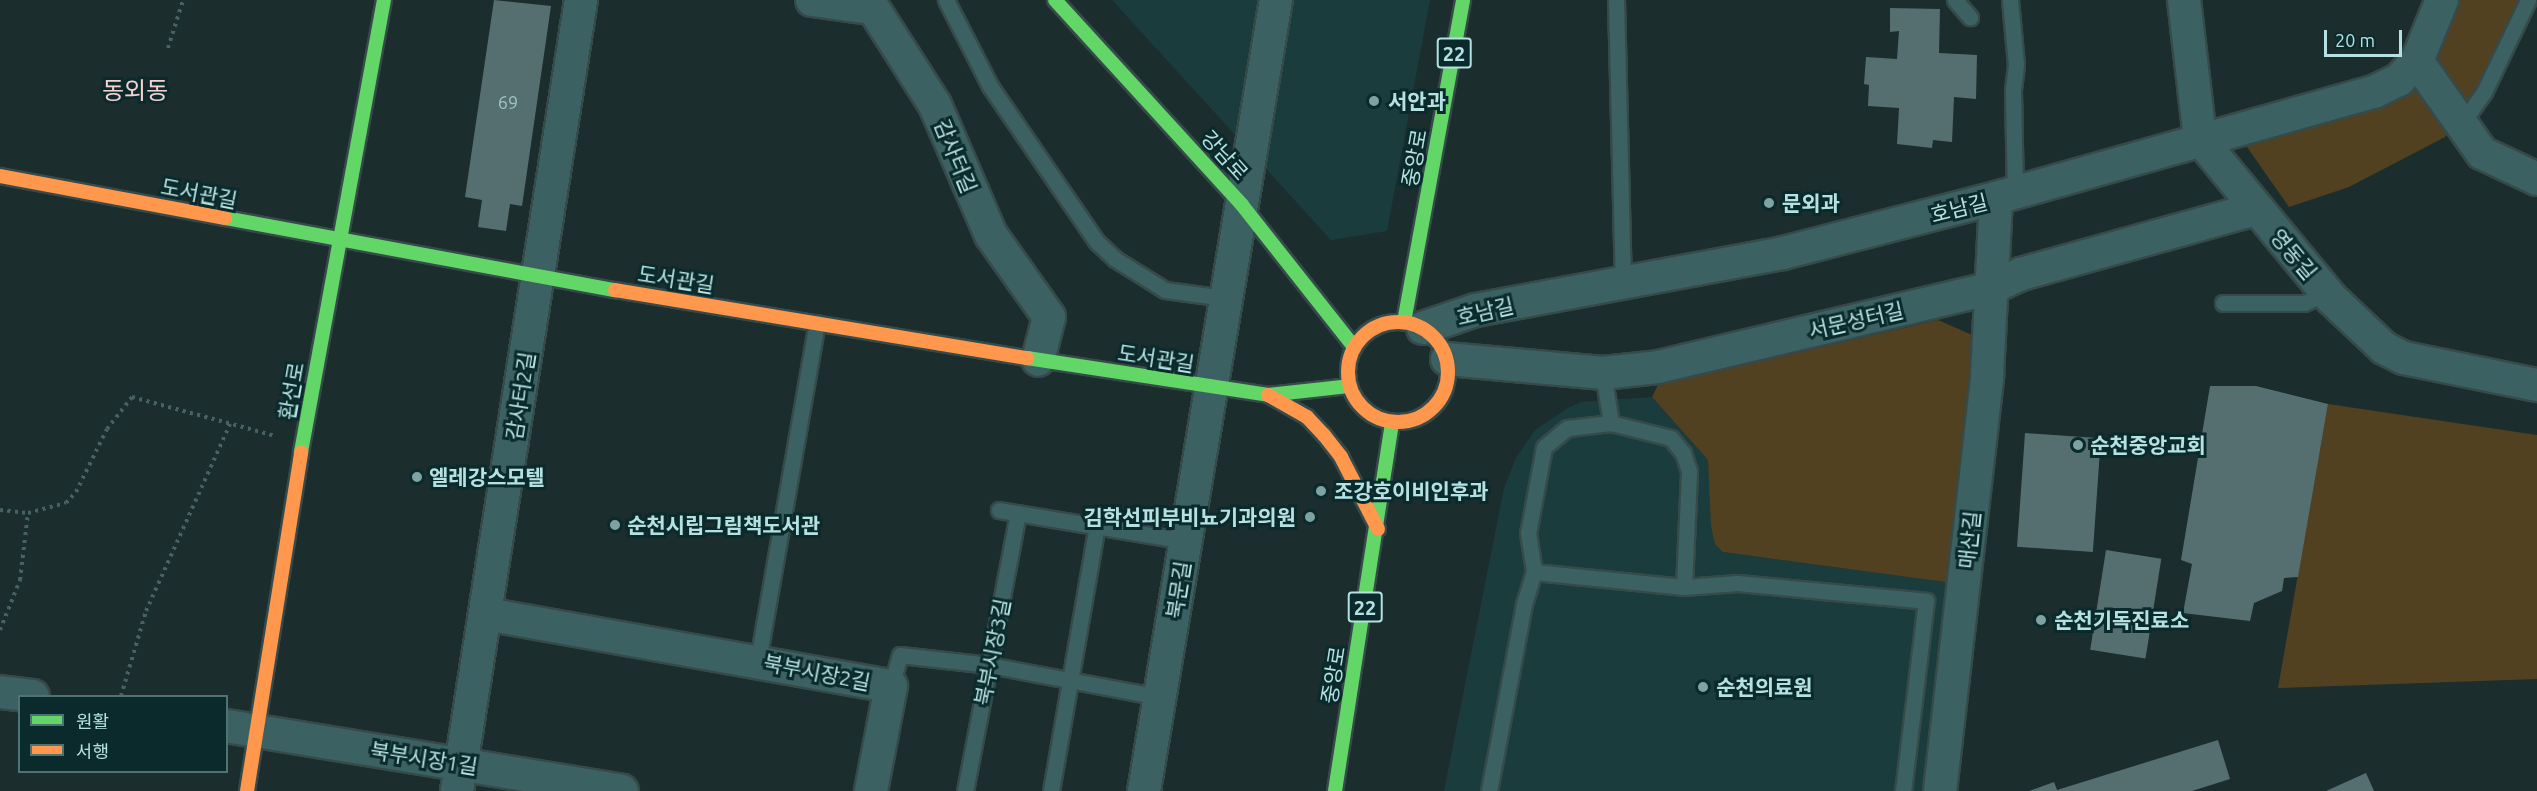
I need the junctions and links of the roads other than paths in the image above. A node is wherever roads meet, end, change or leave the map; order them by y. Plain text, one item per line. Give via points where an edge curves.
1 (384, 0) edge
2 (581, 0) edge
3 (812, 0) edge
4 (946, 0) edge
5 (1055, 0) edge
6 (1276, 0) edge
7 (1463, 0) edge
8 (1616, 0) edge
9 (1955, 0) edge
10 (2010, 0) edge
11 (2184, 0) edge
12 (2442, 0) edge
13 (2528, 0) edge
14 (870, 4) edge
15 (1970, 17) dead end
16 (2417, 61) junction
17 (2460, 126) junction
18 (2200, 139) junction
19 (0, 176) edge
20 (2537, 179) edge
21 (2006, 195) junction
22 (1242, 205) junction
23 (2255, 209) junction
24 (339, 242) junction
25 (539, 276) junction
26 (1623, 285) junction
27 (1990, 288) junction
28 (2326, 293) junction
29 (1224, 298) junction
30 (2223, 303) dead end
31 (817, 323) junction
32 (1414, 325) junction
33 (1354, 347) junction
34 (1447, 359) junction
35 (1038, 360) junction
36 (1603, 373) junction
37 (2537, 385) edge
38 (1349, 386) junction
39 (1209, 388) junction
40 (1268, 395) junction
41 (1392, 423) junction
42 (1611, 423) junction
43 (999, 510) dead end
44 (1018, 513) junction
45 (1097, 526) junction
46 (1378, 529) junction
47 (1186, 541) junction
48 (1534, 572) junction
49 (1684, 587) junction
50 (486, 614) junction
51 (758, 660) junction
52 (989, 665) junction
53 (1070, 682) junction
54 (891, 686) junction
55 (0, 692) edge
56 (25, 695) edge
57 (1160, 697) junction
58 (228, 726) edge
59 (258, 731) junction
60 (459, 778) edge
61 (247, 791) edge
62 (622, 791) edge
63 (871, 791) edge
64 (965, 791) edge
65 (1051, 791) edge
66 (1144, 791) edge
67 (1335, 791) edge
68 (1489, 791) edge
69 (1903, 791) edge
70 (1940, 791) edge

1 - 24 street, 환선로
2 - 25 street, 감사터2길
3 - 14 street, 감사터길
4 - 29 lane via 990,86 1097,242 1115,260 1165,290
5 - 22 street, 강남로
6 - 22 street, 북문길
7 - 32 street, 중앙로 / 22
8 - 26 lane
9 - 15 lane
10 - 21 lane via 2016,65
11 - 18 street
12 - 16 street, 호남길
13 - 17 lane via 2484,92
14 - 35 street, 감사터길 via 901,46 935,105 991,235 1048,317
16 - 17 street
16 - 18 street, 호남길 via 2399,80 2374,92
17 - 20 street via 2482,153
18 - 21 street, 호남길
18 - 23 street, 영동길
19 - 24 street, 도서관길
21 - 26 street, 호남길 via 1783,253
21 - 27 street, 매산길
22 - 29 street, 북문길
22 - 33 street, 강남로
23 - 27 street, 서문성터길 via 2021,274
23 - 28 street, 영동길
24 - 25 street, 도서관길
24 - 59 street, 환선로
25 - 31 street, 도서관길
25 - 50 street, 감사터2길
26 - 32 street, 호남길 via 1476,310
27 - 36 street, 서문성터길 via 1658,367
27 - 70 street, 매산길 via 1988,376
28 - 30 lane via 2304,303
28 - 37 street, 영동길 via 2384,348 2404,358
29 - 39 street, 북문길
31 - 35 street, 도서관길
31 - 51 lane
32 - 33 street via 1385,324 1367,332
32 - 34 street via 1438,341
33 - 38 street via 1348,366
34 - 36 street, 서문성터길
34 - 41 street via 1449,378 1442,398 1429,413 1412,421
35 - 39 street, 도서관길
36 - 42 lane
38 - 40 street, 도서관길
38 - 41 street via 1358,404 1373,417
39 - 40 street, 도서관길
39 - 47 street, 북문길
40 - 46 street via 1307,417 1324,435 1341,457
41 - 46 street, 중앙로 / 22
42 - 48 lane via 1567,428 1544,447 1528,533
42 - 49 lane via 1671,438 1683,453 1689,471
43 - 44 lane
44 - 45 lane
44 - 52 lane, 북부시장3길
45 - 47 lane
45 - 53 lane
46 - 67 street, 중앙로 / 22
47 - 57 street, 북문길
48 - 49 lane
48 - 68 lane via 1524,604
49 - 69 lane via 1737,583 1926,601
50 - 51 street, 북부시장2길
50 - 60 street, 감사터2길
51 - 54 street, 북부시장2길
52 - 53 lane, 북부시장2길
52 - 54 lane, 북부시장2길 via 900,655
52 - 64 lane, 북부시장3길
53 - 57 lane, 북부시장2길
53 - 65 lane
54 - 63 street
55 - 56 street
57 - 66 street, 북문길
58 - 59 street, 북부시장1길
59 - 60 street, 북부시장1길
59 - 61 street, 환선로
60 - 62 street, 북부시장1길

